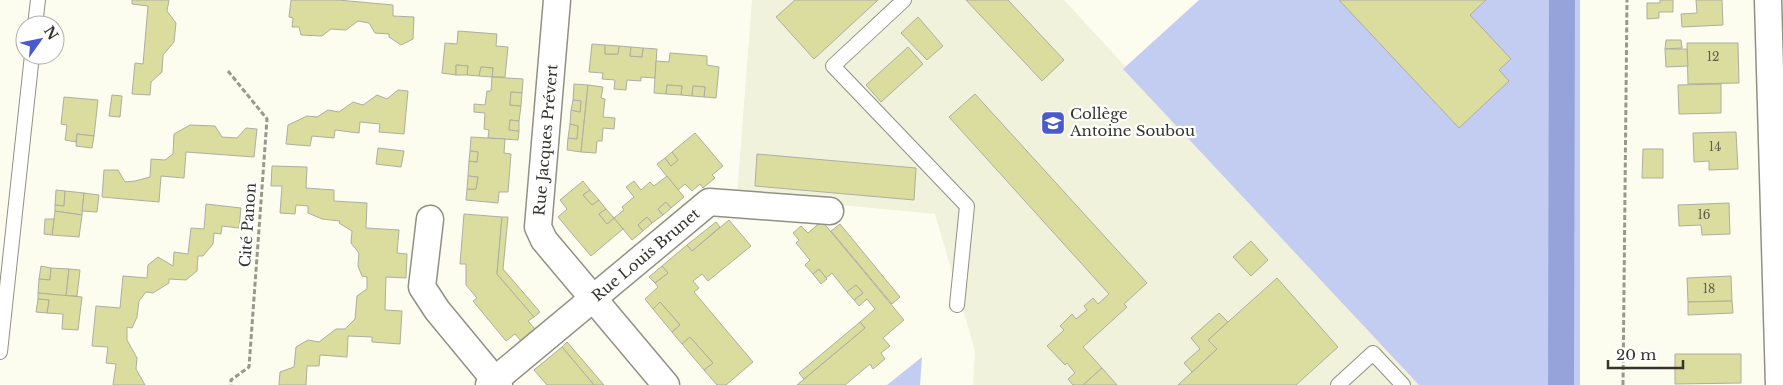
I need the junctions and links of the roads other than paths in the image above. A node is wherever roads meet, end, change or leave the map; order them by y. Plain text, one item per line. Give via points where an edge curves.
1 (38, 0) edge
2 (557, 0) edge
3 (904, 0) edge
4 (1768, 0) edge
5 (36, 15) edge
6 (1776, 29) edge
7 (31, 65) edge
8 (830, 211) dead end
9 (430, 219) dead end
10 (593, 299) junction
11 (957, 305) dead end
12 (0, 352) edge
13 (494, 383) edge
14 (666, 385) edge
15 (1338, 385) edge
16 (1403, 385) edge
17 (1779, 385) edge

1 - 5 lane
2 - 10 street, Rue Jacques Prévert via 538,227 544,240
3 - 11 lane via 832,66 966,206
4 - 6 street
6 - 17 street
7 - 12 lane
8 - 10 street, Rue Louis Brunet via 709,202
9 - 13 street via 422,287 436,310
10 - 13 street, Rue Louis Brunet
10 - 14 street, Rue Jacques Prévert
15 - 16 lane via 1373,353

